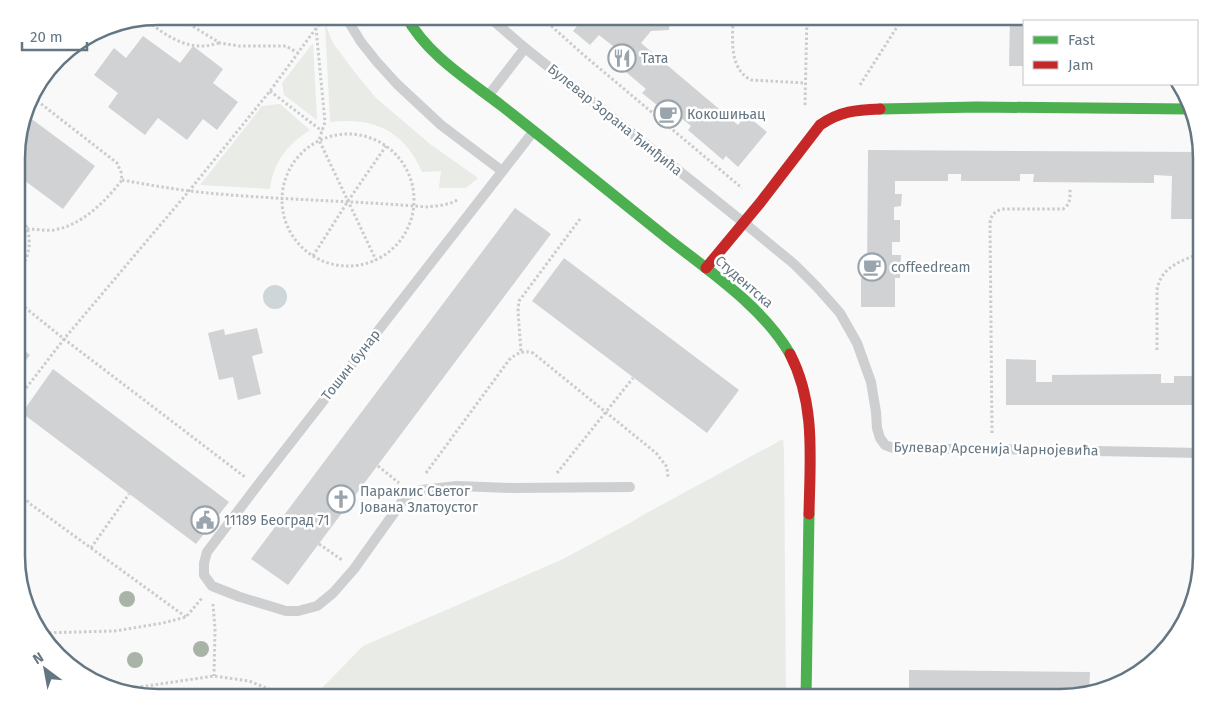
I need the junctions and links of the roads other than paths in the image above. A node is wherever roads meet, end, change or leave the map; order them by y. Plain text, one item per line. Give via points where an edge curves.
1 (351, 25) edge
2 (411, 25) edge
3 (498, 25) edge
4 (525, 48) junction
5 (488, 97) junction
6 (1184, 109) edge
7 (534, 131) junction
8 (502, 172) junction
9 (744, 222) junction
10 (706, 268) junction
11 (1193, 453) edge
12 (630, 487) dead end
13 (806, 689) edge

1 - 8 lane via 376,62 397,84 441,125
2 - 5 street, Студентска via 431,50
3 - 4 lane, Булевар Зорана Ђинђића
4 - 5 lane
4 - 9 lane, Булевар Зорана Ђинђића
5 - 7 street, Студентска
6 - 9 street via 977,106 842,113 820,125
7 - 8 lane, Тошин бунар
7 - 10 street, Студентска
8 - 12 lane, Тошин бунар via 207,552 204,575 212,586 240,597 286,611 298,611 318,606 333,593 411,493 457,486
9 - 10 street
9 - 11 lane, Булевар Арсенија Чарнојевића via 805,274 840,313 857,343 867,370 877,428 885,445 896,450 992,448
10 - 13 street, Студентска via 773,328 791,356 806,395 810,441

